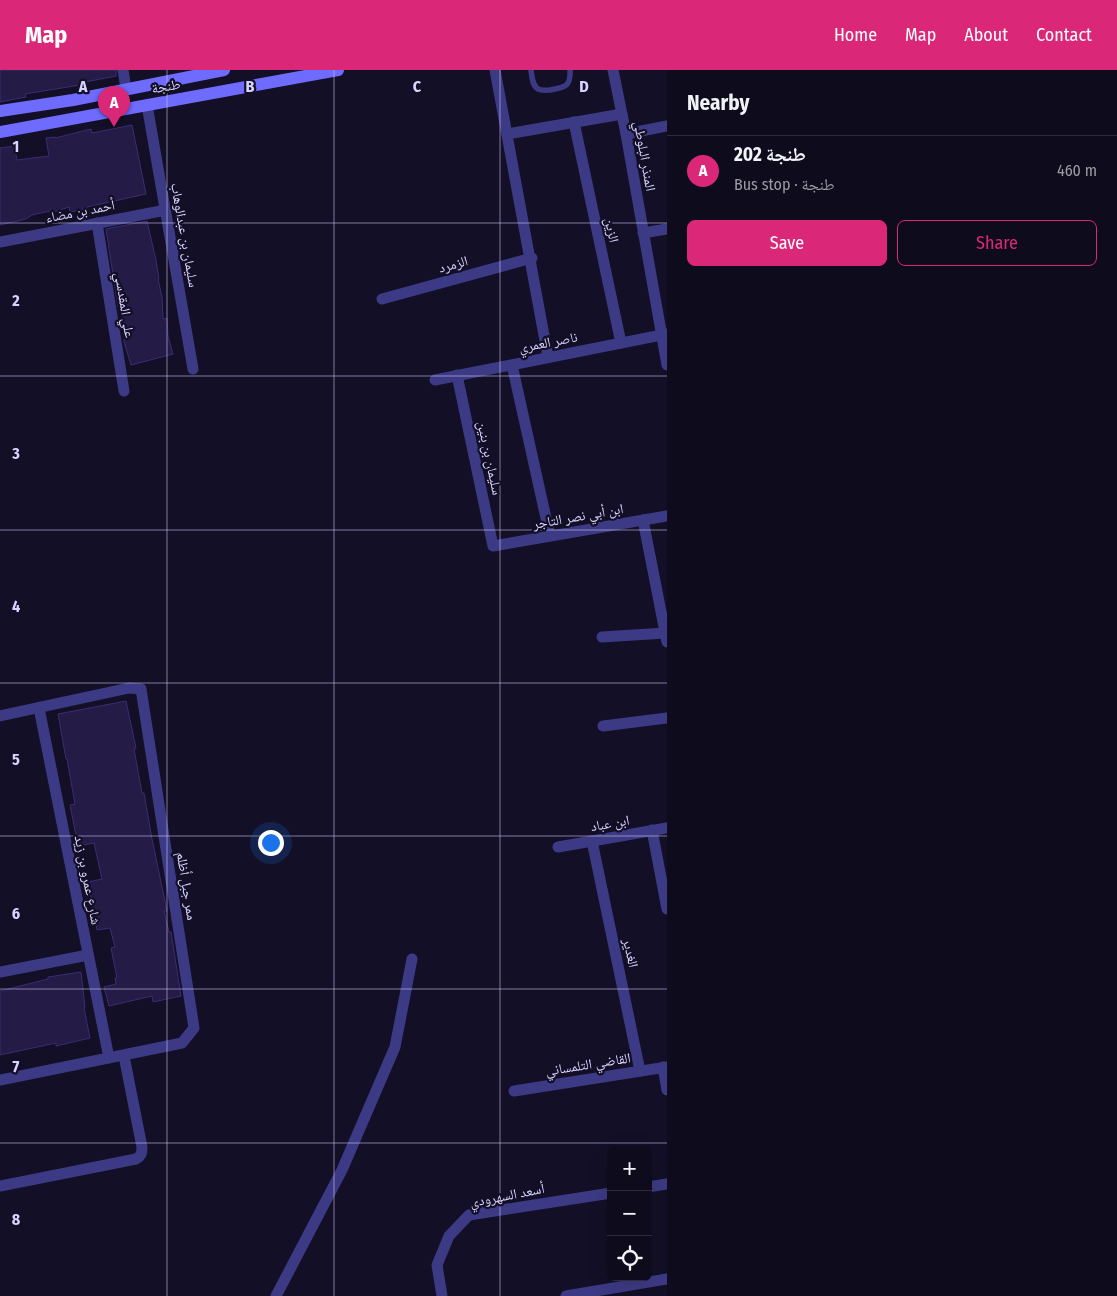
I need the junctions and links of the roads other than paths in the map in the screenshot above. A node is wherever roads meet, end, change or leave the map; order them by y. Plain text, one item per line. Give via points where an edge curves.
1 (123, 70) edge
2 (224, 70) edge
3 (338, 70) edge
4 (495, 70) edge
5 (531, 70) edge
6 (570, 70) edge
7 (613, 70) edge
8 (126, 90) junction
9 (147, 105) junction
10 (0, 111) edge
11 (622, 114) junction
12 (574, 122) junction
13 (667, 126) edge
14 (0, 132) edge
15 (507, 134) junction
16 (626, 134) junction
17 (166, 210) junction
18 (97, 223) junction
19 (667, 229) edge
20 (643, 232) junction
21 (0, 242) edge
22 (531, 258) junction
23 (382, 299) dead end
24 (664, 335) edge
25 (621, 343) junction
26 (548, 358) junction
27 (512, 365) junction
28 (667, 365) edge
29 (193, 369) dead end
30 (457, 376) junction
31 (435, 380) dead end
32 (124, 391) dead end
33 (667, 516) edge
34 (643, 520) junction
35 (550, 536) junction
36 (493, 546) joint
37 (602, 637) dead end
38 (666, 637) edge
39 (39, 708) junction
40 (0, 716) edge
41 (667, 718) edge
42 (603, 726) dead end
43 (667, 828) edge
44 (652, 830) junction
45 (592, 841) junction
46 (558, 847) dead end
47 (667, 909) edge
48 (88, 954) junction
49 (412, 958) dead end
50 (0, 972) edge
51 (124, 1056) junction
52 (109, 1058) junction
53 (665, 1067) edge
54 (640, 1071) junction
55 (0, 1080) edge
56 (667, 1090) edge
57 (514, 1091) dead end
58 (667, 1184) edge
59 (0, 1186) edge
60 (652, 1186) edge
61 (607, 1194) edge
62 (667, 1279) edge
63 (276, 1296) edge
64 (442, 1296) edge
65 (566, 1296) edge

1 - 8 street
2 - 8 street, طنجة
3 - 9 street, طنجة
4 - 15 street
5 - 6 lane via 533,82 539,90 545,90 568,84
7 - 11 street, المنذر البلوطي
8 - 10 street, طنجة
9 - 14 street, طنجة
9 - 17 street, سليمان بن عبدالوهاب
11 - 12 street
11 - 16 street, المنذر البلوطي
12 - 15 street
12 - 25 street, الزين
13 - 16 street
15 - 22 street
16 - 20 street, المنذر البلوطي
17 - 18 street, أحمد بن مضاء
17 - 29 street, سليمان بن عبدالوهاب
18 - 21 street, أحمد بن مضاء
18 - 32 street, علي المقدسي
19 - 20 street
20 - 24 street, المنذر البلوطي
22 - 23 street, الزمرد
22 - 26 street
24 - 25 street, ناصر العمري
24 - 28 street, المنذر البلوطي
25 - 26 street, ناصر العمري
26 - 27 street, ناصر العمري
27 - 30 street, ناصر العمري
27 - 35 street
30 - 31 street, ناصر العمري
30 - 36 street, سليمان بن بنين
33 - 34 street, ابن أبي نصر التاجر
34 - 35 street, ابن أبي نصر التاجر
34 - 38 street
35 - 36 street, ابن أبي نصر التاجر
37 - 38 street
39 - 40 street, ممر جبل أظلم
39 - 48 street, شارع عمرو بن زيد
39 - 51 street, ممر جبل أظلم via 129,688 141,689 194,1028 182,1043
41 - 42 street
43 - 44 street, ابن عباد
44 - 45 street, ابن عباد
44 - 47 street
45 - 46 street, ابن عباد
45 - 54 street, الغدير
48 - 50 street
48 - 52 street, شارع عمرو بن زيد
49 - 63 street via 395,1047 342,1170
51 - 52 street, ممر جبل أظلم
51 - 59 street via 142,1148 140,1156
52 - 55 street, ممر جبل أظلم
53 - 54 street, القاضي التلمساني
53 - 56 street
54 - 57 street, القاضي التلمساني
58 - 60 street
61 - 64 street, أسعد السهرودي via 469,1214 449,1236 437,1265
62 - 65 street

